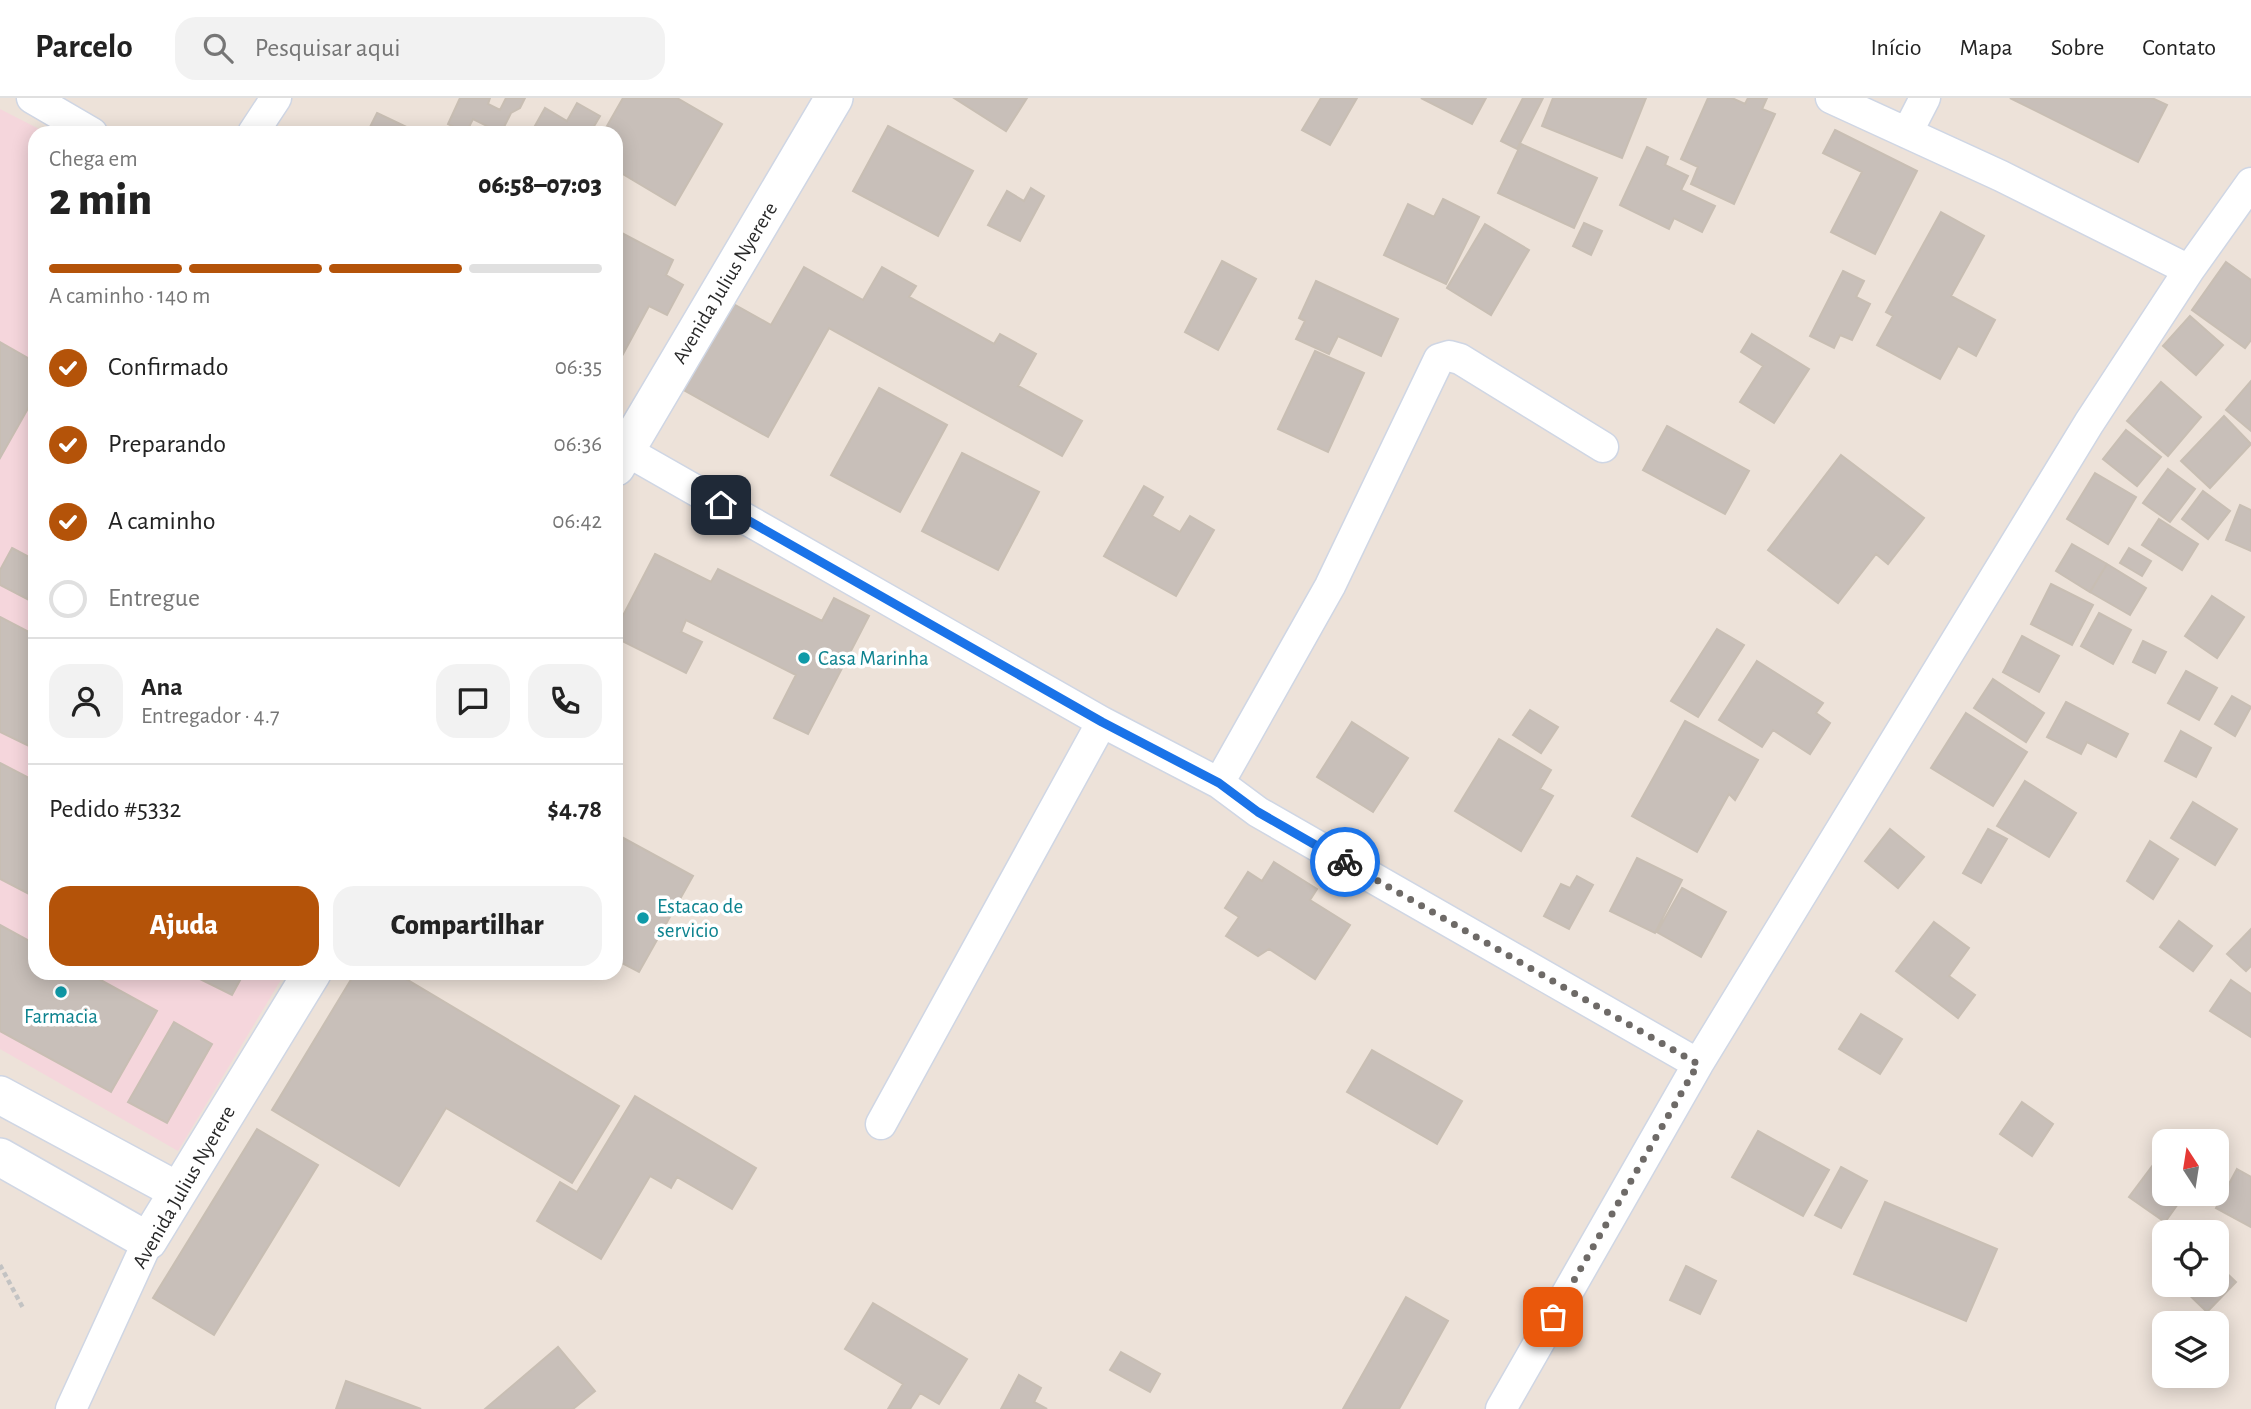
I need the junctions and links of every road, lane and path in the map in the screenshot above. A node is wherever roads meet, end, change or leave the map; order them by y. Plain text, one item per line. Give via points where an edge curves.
1 (32, 98) edge
2 (276, 98) edge
3 (834, 98) edge
4 (1831, 98) edge
5 (1926, 98) edge
6 (80, 126) edge
7 (258, 126) edge
8 (1907, 133) junction
9 (2251, 183) edge
10 (2189, 270) junction
11 (623, 447) edge
12 (1603, 447) dead end
13 (623, 456) edge
14 (1102, 722) junction
15 (1219, 783) junction
16 (308, 980) edge
17 (1698, 1064) junction
18 (0, 1095) edge
19 (881, 1124) dead end
20 (0, 1157) edge
21 (178, 1191) junction
22 (148, 1241) junction
23 (0, 1265) edge
24 (23, 1308) dead end
25 (71, 1409) edge
26 (1501, 1409) edge

1 - 6 street
2 - 7 street
3 - 11 street, Avenida Julius Nyerere
4 - 8 street
5 - 8 street
8 - 10 street
9 - 10 street
10 - 17 street via 2082,434
12 - 15 street via 1460,359 1439,359 1330,586
13 - 14 street
14 - 15 street
14 - 19 street
15 - 17 street via 1258,812
16 - 21 street, Avenida Julius Nyerere
17 - 26 street
18 - 21 street
20 - 22 street
21 - 22 street, Avenida Julius Nyerere
22 - 25 street, Avenida Julius Nyerere
23 - 24 path

